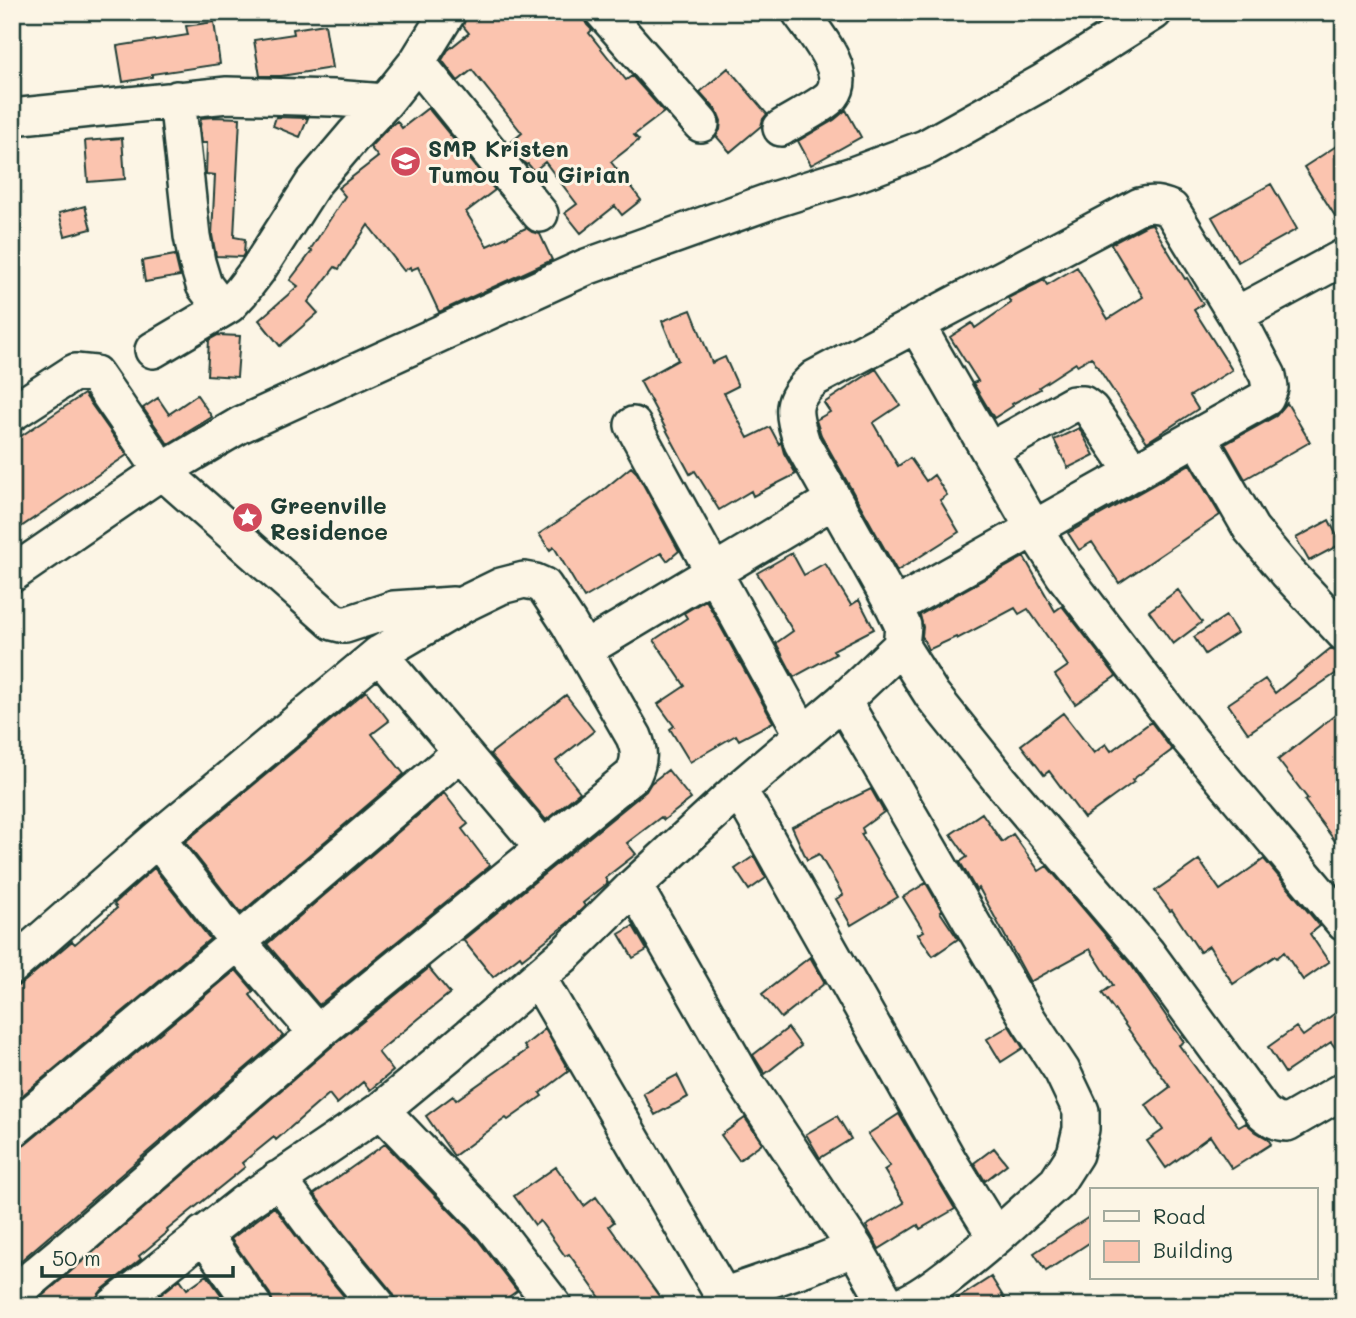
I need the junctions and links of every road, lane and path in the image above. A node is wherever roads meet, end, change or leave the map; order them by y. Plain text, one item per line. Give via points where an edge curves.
1 (448, 12) edge
2 (603, 12) edge
3 (800, 12) edge
4 (1154, 12) edge
5 (417, 62) junction
6 (177, 99) junction
7 (385, 102) junction
8 (12, 117) edge
9 (701, 124) dead end
10 (781, 128) dead end
11 (540, 214) dead end
12 (1344, 257) edge
13 (222, 309) junction
14 (1236, 316) junction
15 (916, 324) junction
16 (153, 350) dead end
17 (12, 413) edge
18 (633, 425) dead end
19 (1198, 437) junction
20 (989, 451) junction
21 (162, 471) junction
22 (1134, 473) junction
23 (834, 500) junction
24 (1034, 529) junction
25 (715, 573) junction
26 (12, 574) edge
27 (464, 604) junction
28 (894, 607) junction
29 (1344, 633) edge
30 (901, 646) junction
31 (584, 650) junction
32 (379, 654) junction
33 (843, 701) junction
34 (803, 735) junction
35 (461, 751) junction
36 (738, 790) junction
37 (157, 839) junction
38 (543, 848) junction
39 (633, 887) junction
40 (1344, 923) edge
41 (238, 942) junction
42 (12, 967) edge
43 (538, 978) junction
44 (317, 1033) junction
45 (1344, 1090) edge
46 (381, 1110) junction
47 (12, 1130) edge
48 (278, 1179) junction
49 (204, 1234) junction
50 (996, 1237) junction
51 (855, 1248) junction
52 (22, 1289) edge
53 (126, 1302) edge
54 (254, 1306) edge
55 (378, 1306) edge
56 (554, 1306) edge
57 (896, 1306) edge

1 - 5 street
2 - 9 street
3 - 10 street via 829,53 838,84 831,96
4 - 21 street via 1044,82 925,148 586,267 240,425
5 - 7 street
5 - 11 street
6 - 7 street via 227,95
6 - 8 street
6 - 13 street via 197,262 204,285
7 - 13 street via 314,182 242,292
12 - 14 street
13 - 16 street
14 - 15 street via 1171,209 1151,204
14 - 19 street via 1270,388 1259,403
15 - 20 street
15 - 23 street via 815,378 798,394 794,409 802,443
17 - 21 street via 75,372 95,374
18 - 25 street
19 - 22 street
19 - 29 street via 1251,529
20 - 22 street via 1073,404 1083,404
20 - 24 street
21 - 26 street
21 - 27 street via 334,622 345,625 394,609
22 - 24 street
23 - 25 street
23 - 28 street
24 - 28 street
24 - 40 street via 1190,740
25 - 31 street
25 - 34 street
27 - 31 street via 501,586 535,582 544,586
27 - 32 street
28 - 30 street via 903,626
30 - 33 street
30 - 45 street via 932,695 1000,780 1147,953 1263,1112 1287,1124
31 - 38 street via 634,737 640,761 633,775
32 - 35 street
32 - 37 street
33 - 34 street
33 - 50 street via 1062,1071 1081,1111 1075,1154 1058,1182
34 - 36 street
35 - 38 street
35 - 41 street
36 - 39 street
36 - 50 street
37 - 41 street
37 - 42 street
38 - 44 street
39 - 43 street
39 - 51 street via 746,1083
41 - 44 street
41 - 47 street
43 - 46 street
43 - 51 street via 718,1287 734,1292
44 - 52 street
46 - 48 street
46 - 56 street via 493,1227
48 - 49 street
48 - 55 street
49 - 53 street
49 - 54 street
50 - 57 street via 919,1297
51 - 57 street via 884,1299

